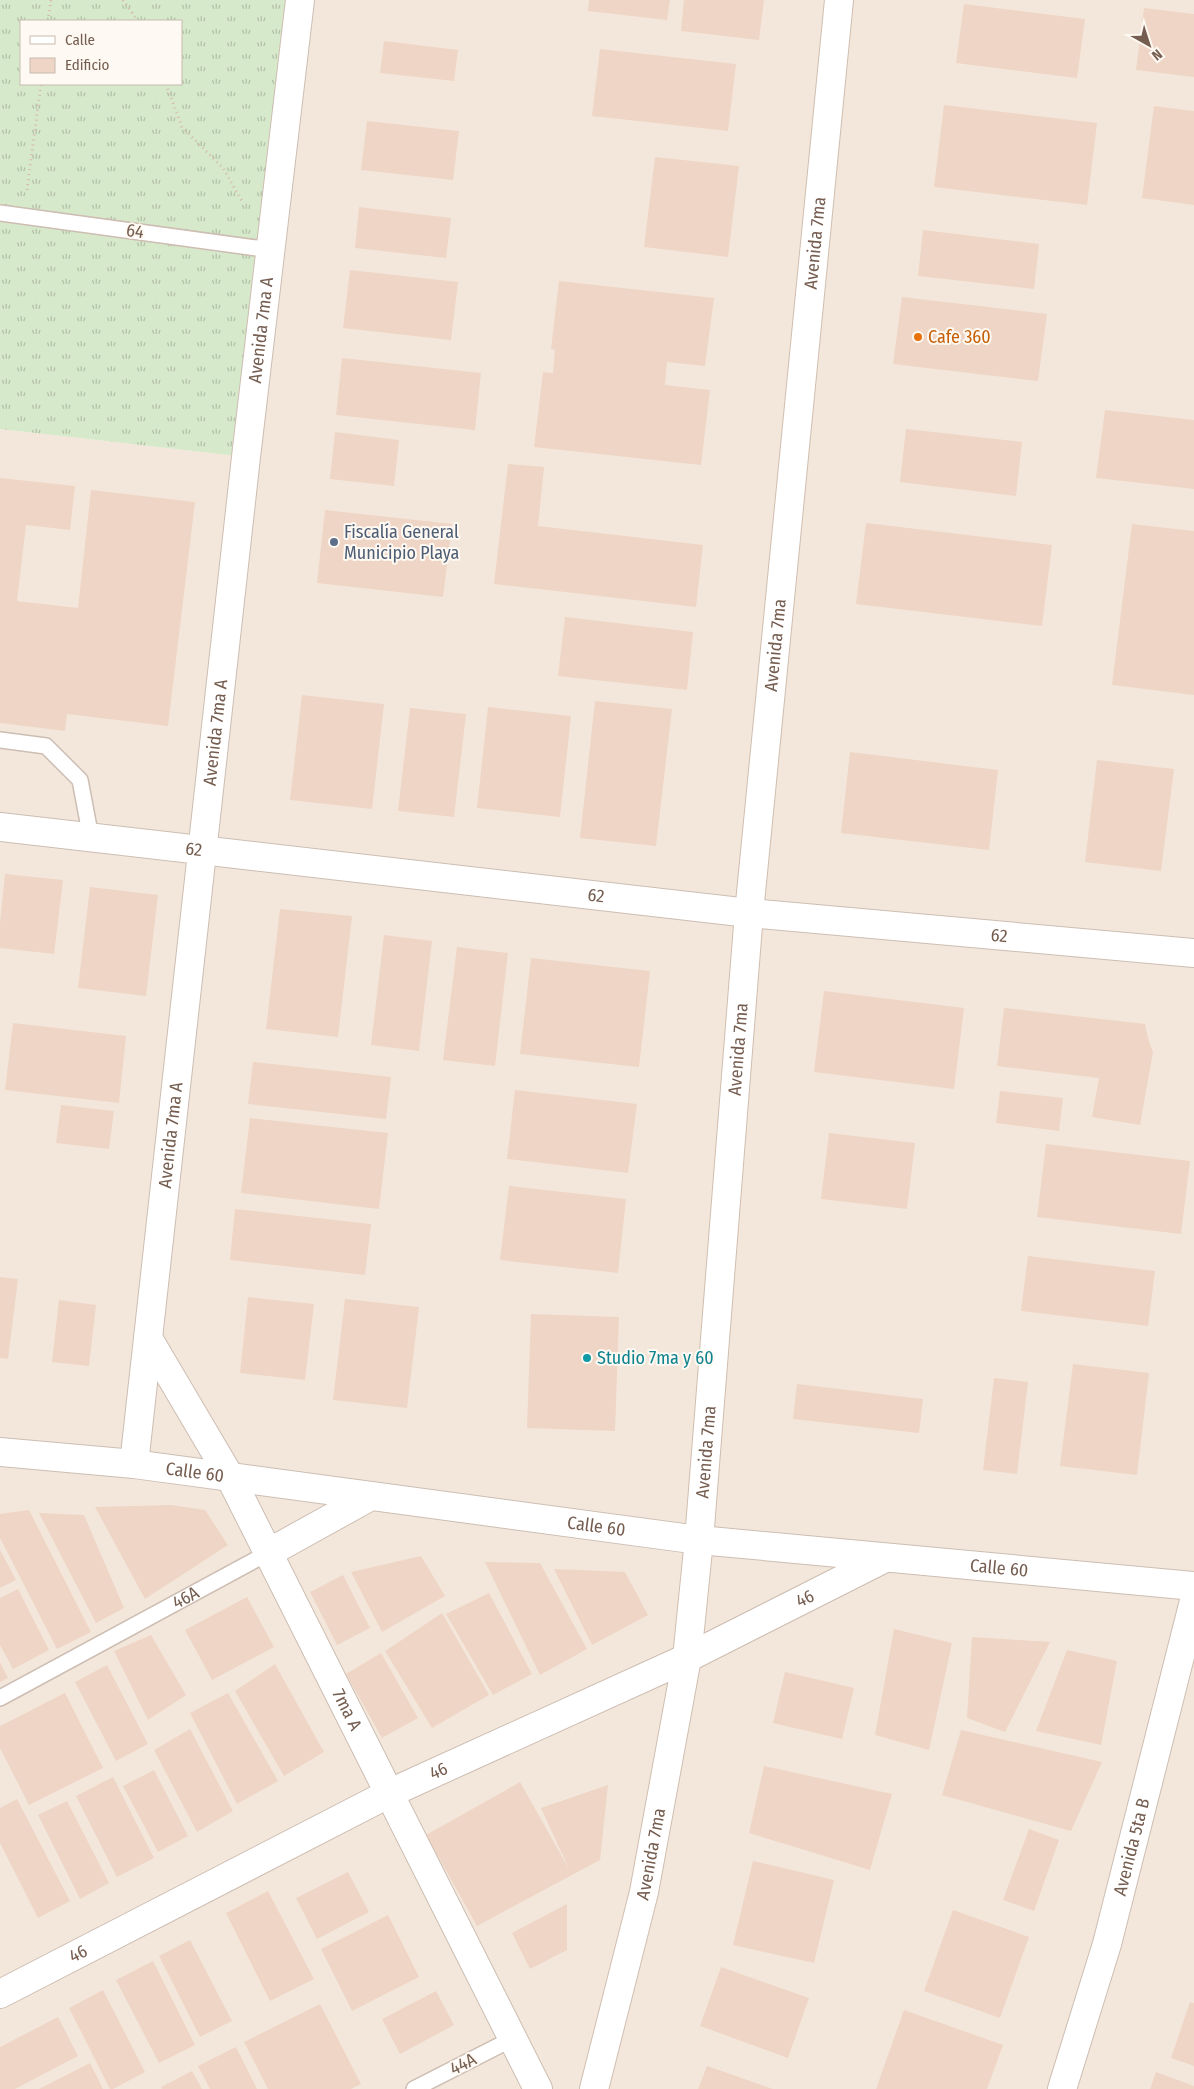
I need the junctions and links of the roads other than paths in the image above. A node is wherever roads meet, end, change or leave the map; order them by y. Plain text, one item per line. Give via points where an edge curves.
1 (300, 0) edge
2 (839, 0) edge
3 (0, 213) edge
4 (271, 250) junction
5 (0, 740) edge
6 (0, 827) edge
7 (91, 838) junction
8 (202, 851) junction
9 (749, 913) junction
10 (1194, 953) edge
11 (148, 1338) junction
12 (0, 1452) edge
13 (134, 1464) junction
14 (230, 1477) junction
15 (371, 1496) junction
16 (699, 1540) junction
17 (268, 1553) junction
18 (883, 1559) junction
19 (1194, 1586) edge
20 (1194, 1600) edge
21 (687, 1658) junction
22 (0, 1698) edge
23 (390, 1793) junction
24 (0, 1994) edge
25 (512, 2039) junction
26 (414, 2089) edge
27 (538, 2089) edge
28 (594, 2089) edge
29 (1062, 2089) edge

1 - 4 street, Avenida 7ma A
2 - 9 street, Avenida 7ma
3 - 4 lane, 64
4 - 8 street, Avenida 7ma A
5 - 7 lane via 46,746 80,780
6 - 7 street, 62
7 - 8 street, 62
8 - 9 street, 62
8 - 11 street, Avenida 7ma A
9 - 10 street, 62
9 - 16 street, Avenida 7ma
11 - 13 street, Avenida 7ma A
11 - 14 street, 7ma A
12 - 13 street, Calle 60
13 - 14 street, Calle 60
14 - 15 street, Calle 60
14 - 17 street, 7ma A
15 - 16 street, Calle 60
15 - 17 street, 46A
16 - 18 street, Calle 60
16 - 21 street, Avenida 7ma
17 - 22 lane, 46A
17 - 23 street, 7ma A
18 - 19 street, Calle 60
18 - 21 street, 46
20 - 29 street, Avenida 5ta B via 1107,1944
21 - 23 street, 46
21 - 28 street, Avenida 7ma via 644,1892
23 - 24 street, 46
23 - 25 street, 7ma A
25 - 26 lane, 44A
25 - 27 street, 7ma A

